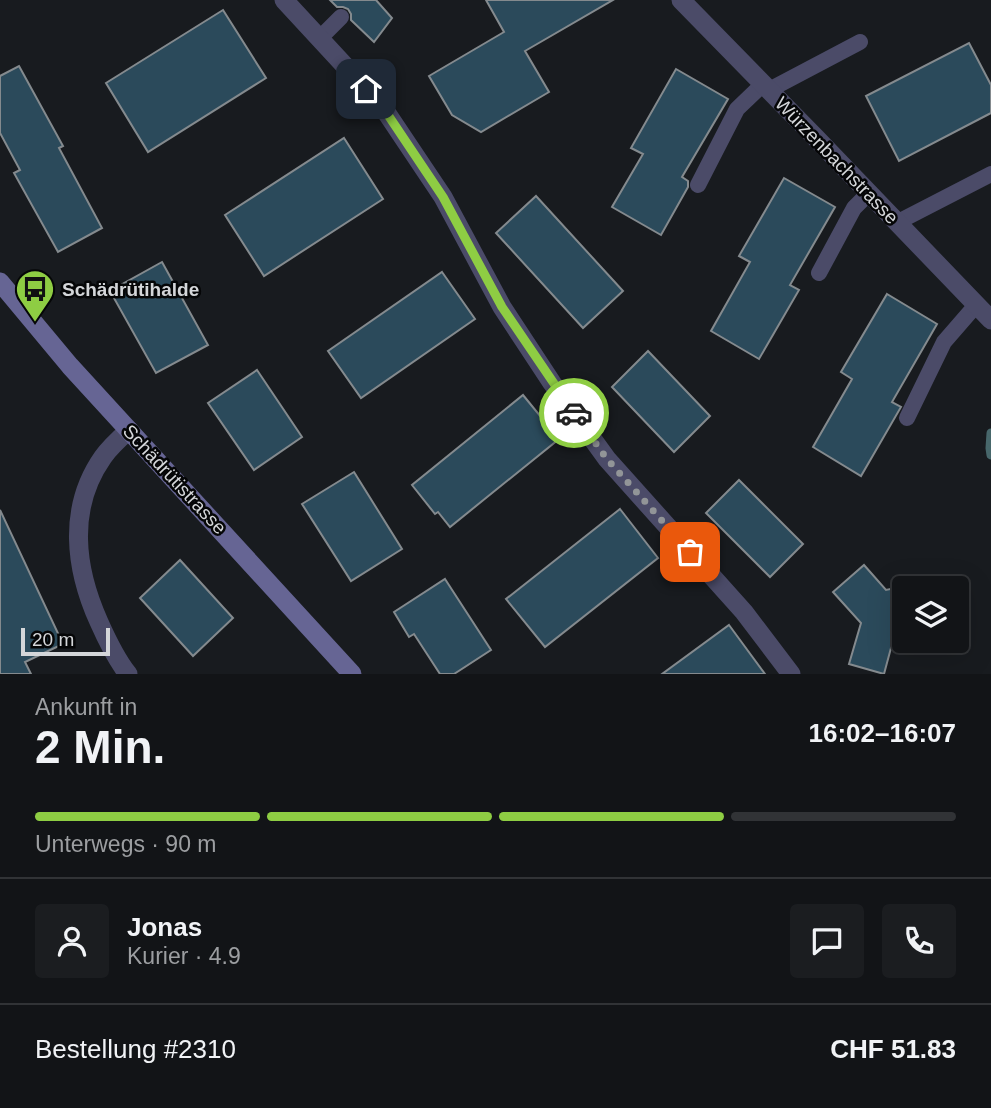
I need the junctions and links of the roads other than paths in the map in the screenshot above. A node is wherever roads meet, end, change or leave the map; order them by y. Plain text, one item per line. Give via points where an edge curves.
1 (284, 0) edge
2 (681, 0) edge
3 (341, 17) dead end
4 (319, 39) junction
5 (860, 42) dead end
6 (766, 87) junction
7 (991, 174) edge
8 (698, 185) dead end
9 (869, 193) junction
10 (898, 222) junction
11 (819, 273) dead end
12 (0, 282) edge
13 (977, 304) junction
14 (991, 320) edge
15 (907, 418) dead end
16 (129, 430) junction
17 (128, 674) edge
18 (352, 674) edge
19 (791, 674) edge

1 - 4 street
2 - 6 street, Würzenbachstrasse
3 - 4 lane
4 - 19 street via 382,106 443,197 502,307 607,459 744,612
5 - 6 lane
6 - 8 lane via 737,109
6 - 9 street, Würzenbachstrasse
7 - 10 lane
9 - 10 street, Würzenbachstrasse
9 - 11 lane via 853,208
10 - 13 street, Würzenbachstrasse
12 - 16 main road, Schädrütistrasse
13 - 14 street, Würzenbachstrasse
13 - 15 lane via 944,342
16 - 17 street via 94,472 82,501 78,542 88,598
16 - 18 main road, Schädrütistrasse

